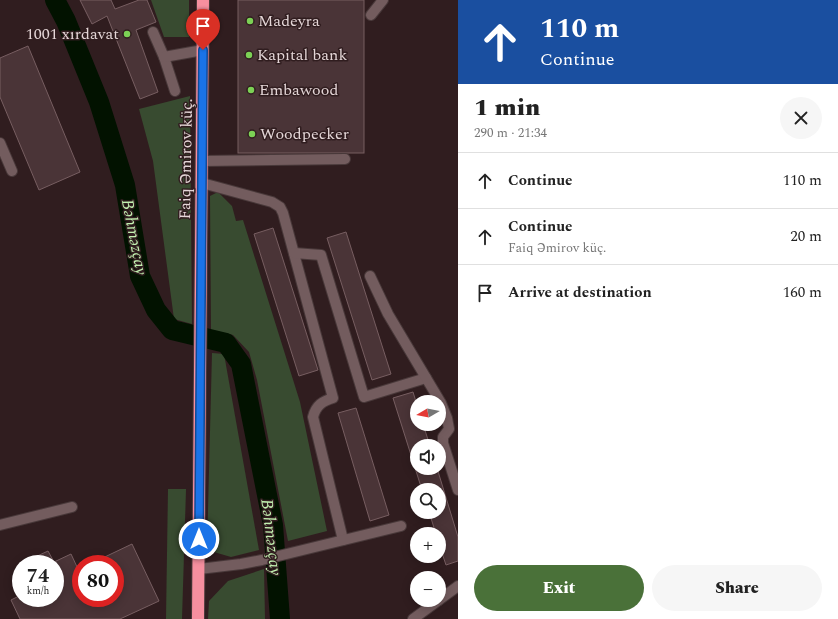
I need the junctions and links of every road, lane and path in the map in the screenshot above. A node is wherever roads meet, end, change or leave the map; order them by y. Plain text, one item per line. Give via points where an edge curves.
1 (203, 0) edge
2 (383, 0) edge
3 (371, 15) dead end
4 (153, 32) dead end
5 (203, 50) junction
6 (164, 57) junction
7 (175, 91) dead end
8 (0, 143) edge
9 (345, 159) dead end
10 (202, 161) junction
11 (12, 171) dead end
12 (202, 183) junction
13 (294, 253) junction
14 (370, 276) dead end
15 (426, 378) junction
16 (458, 490) edge
17 (72, 507) dead end
18 (0, 526) edge
19 (402, 526) dead end
20 (343, 540) junction
21 (199, 569) junction
22 (458, 586) edge
23 (446, 595) edge
24 (429, 607) edge
25 (198, 619) edge
26 (413, 619) edge

1 - 5 highway, Faiq Əmirov küç.
2 - 3 street
4 - 6 street
5 - 6 street
5 - 10 highway, Faiq Əmirov küç.
6 - 7 street
8 - 11 street
9 - 10 street
10 - 12 highway, Faiq Əmirov küç.
12 - 13 street via 280,206
12 - 21 highway, Faiq Əmirov küç.
13 - 15 street via 320,255 364,397
13 - 20 street via 333,398 322,402 314,410 313,417
14 - 15 street via 388,314
15 - 16 street via 441,402 447,418 449,429 443,437 443,443
17 - 18 street
19 - 20 street
20 - 21 street via 262,560
21 - 25 highway
22 - 23 street
24 - 26 street

